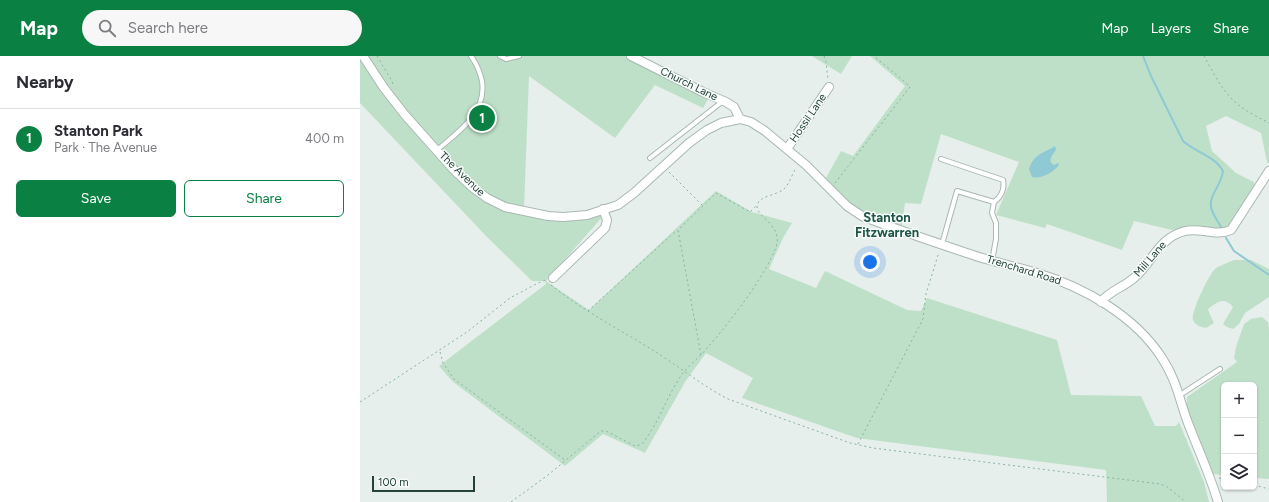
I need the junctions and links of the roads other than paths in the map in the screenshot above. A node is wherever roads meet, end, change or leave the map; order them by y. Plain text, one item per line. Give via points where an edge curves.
1 (363, 56) edge
2 (470, 56) edge
3 (500, 56) edge
4 (519, 56) edge
5 (631, 56) edge
6 (829, 87) road end
7 (723, 100) junction
8 (742, 119) junction
9 (787, 149) junction
10 (437, 150) junction
11 (650, 158) dead end
12 (942, 159) dead end
13 (1269, 171) edge
14 (994, 202) junction
15 (603, 210) junction
16 (942, 244) junction
17 (992, 261) junction
18 (552, 281) road end
19 (1101, 302) junction
20 (1220, 369) dead end
21 (1180, 395) junction
22 (1218, 502) edge

1 - 10 street, The Avenue via 405,115
2 - 10 lane via 480,76 480,104 461,129
3 - 4 lane via 506,59
5 - 7 street, Church Lane
6 - 9 street, Hossil Lane
7 - 8 street, Church Lane via 734,107
7 - 11 lane
8 - 9 street, Trenchard Road via 757,126
8 - 15 street, The Avenue via 721,123 707,130 689,143 634,194 618,206
9 - 16 street, Trenchard Road via 862,216
10 - 15 street, The Avenue via 472,187 505,207 563,217 587,215
12 - 14 lane via 1003,180 1001,195
13 - 19 street, Mill Lane via 1231,230 1222,233 1188,230 1173,235 1162,244 1135,277
14 - 16 lane via 957,191
14 - 17 lane via 992,213 996,223 996,239
15 - 18 street via 607,220 605,228
16 - 17 street, Trenchard Road
17 - 19 street, Trenchard Road via 1060,280
19 - 21 street, Trenchard Road via 1130,323 1154,346 1167,366
20 - 21 lane
21 - 22 street, Trenchard Road

